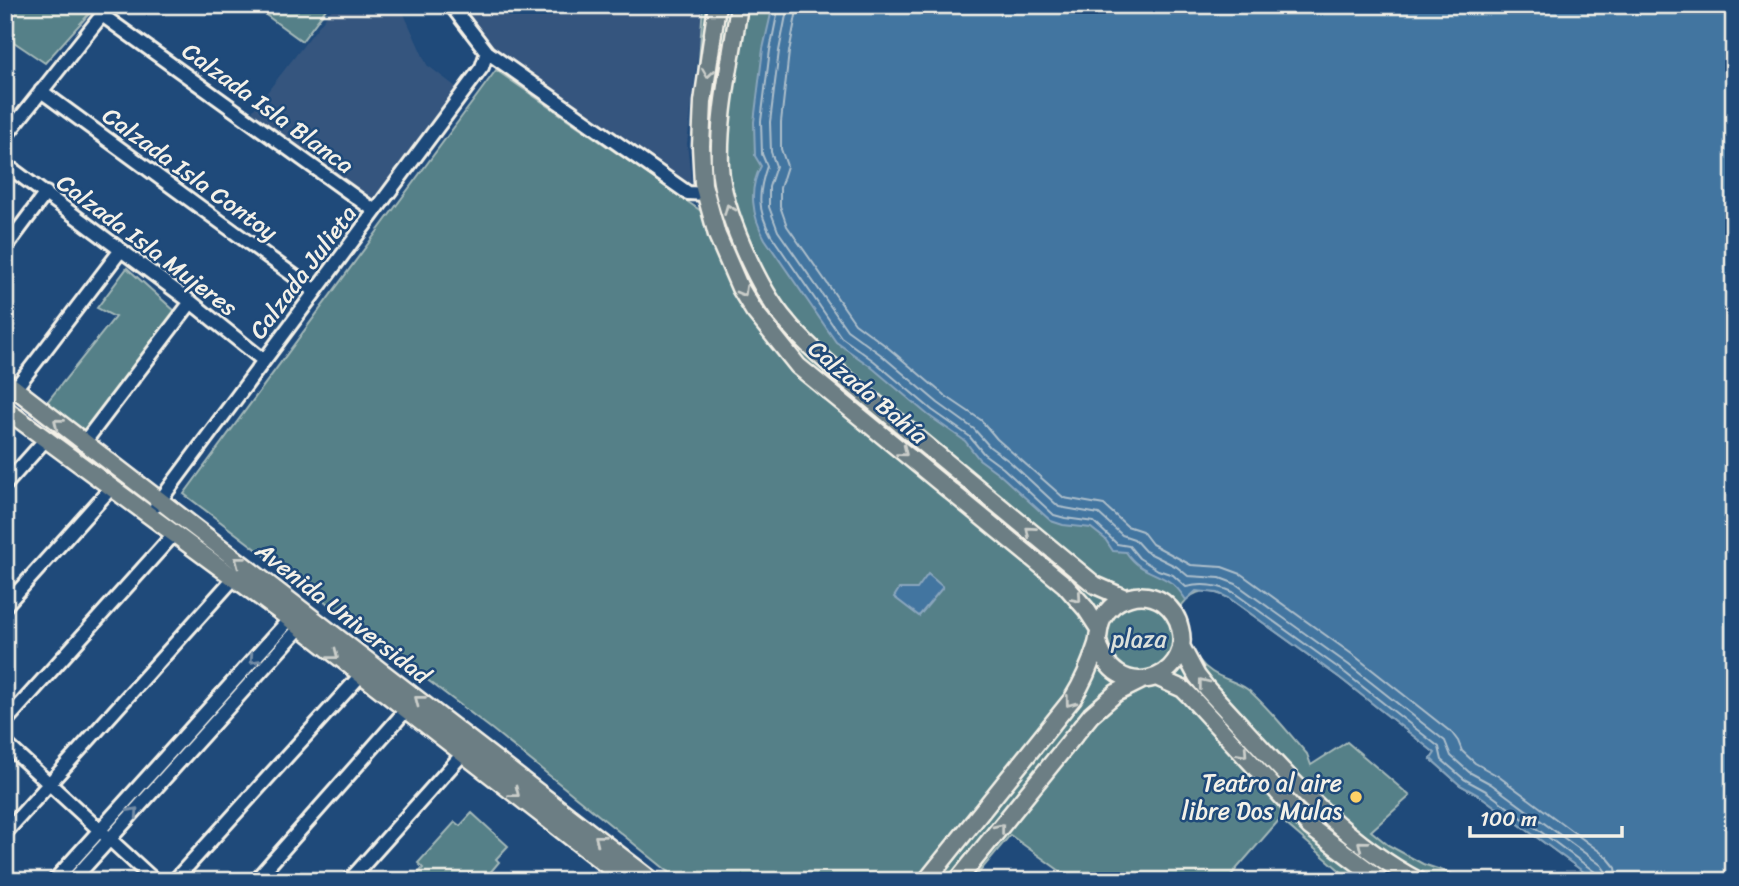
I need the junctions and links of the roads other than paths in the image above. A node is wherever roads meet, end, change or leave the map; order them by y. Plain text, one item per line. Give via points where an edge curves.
1 (451, 5) edge
2 (717, 8) edge
3 (738, 9) edge
4 (487, 52) junction
5 (41, 91) junction
6 (5, 137) edge
7 (5, 164) edge
8 (46, 193) junction
9 (706, 194) junction
10 (375, 211) junction
11 (5, 248) edge
12 (121, 250) junction
13 (315, 291) junction
14 (191, 302) junction
15 (263, 360) junction
16 (10, 385) edge
17 (5, 409) edge
18 (46, 439) junction
19 (83, 444) junction
20 (5, 485) edge
21 (111, 488) junction
22 (160, 500) junction
23 (149, 516) junction
24 (174, 534) junction
25 (234, 578) junction
26 (1125, 598) junction
27 (5, 606) edge
28 (300, 618) junction
29 (1098, 635) junction
30 (1181, 646) junction
31 (360, 676) junction
32 (1149, 679) junction
33 (407, 709) junction
34 (5, 722) edge
35 (5, 743) edge
36 (468, 747) junction
37 (50, 782) junction
38 (99, 830) junction
39 (5, 833) edge
40 (110, 839) junction
41 (942, 861) junction
42 (1392, 874) edge
43 (958, 880) edge
44 (54, 881) edge
45 (72, 881) edge
46 (155, 881) edge
47 (174, 881) edge
48 (255, 881) edge
49 (349, 881) edge
50 (627, 881) edge
51 (653, 881) edge
52 (926, 881) edge
53 (1382, 881) edge
54 (1419, 881) edge

1 - 4 street
2 - 3 main road
2 -> 9 main road, Calzada Bahía via 701,146
26 -> 3 main road, Calzada Bahía via 1096,585 845,378 786,322 768,297 724,196 720,165
4 - 9 street via 688,193
4 - 10 street, Calzada Julieta via 482,67
5 - 6 street
5 - 10 street, Calzada Isla Blanca via 102,15
5 - 13 street, Calzada Isla Contoy
7 - 8 street, Calzada Isla Mujeres
8 - 11 street
8 - 12 street, Calzada Isla Mujeres
9 -> 29 main road, Calzada Bahía via 717,235 740,288 798,366 1065,584 1086,608
10 - 13 street, Calzada Julieta
12 - 14 street, Calzada Isla Mujeres
12 - 16 street
13 - 15 street, Calzada Julieta
14 - 15 street, Calzada Isla Mujeres
14 - 19 street
15 - 22 street, Calzada Julieta
19 -> 16 main road, Avenida Universidad
17 - 18 main road, Avenida Universidad
18 - 20 street
18 - 21 main road, Avenida Universidad
19 - 22 main road, Avenida Universidad
21 - 23 main road, Avenida Universidad
21 - 27 street
22 - 23 street, Calzada Julieta
28 -> 22 main road, Avenida Universidad
23 - 24 main road, Avenida Universidad
24 - 25 main road, Avenida Universidad
24 - 34 street
25 - 28 main road, Avenida Universidad
25 - 37 street
26 - 29 main road via 1108,611
26 - 30 main road via 1150,597 1172,610 1182,633
28 -> 31 main road, Avenida Universidad
36 -> 28 main road, Avenida Universidad
28 -> 38 street
40 -> 28 street
29 - 32 main road via 1101,654 1117,674
29 -> 41 main road via 1073,698
30 - 32 main road via 1173,665
42 -> 30 main road via 1323,812 1208,690
31 - 33 main road, Avenida Universidad
31 - 47 street
43 -> 32 main road via 1091,715 1116,693
32 -> 53 main road via 1183,689 1310,827
33 - 36 main road, Avenida Universidad
33 - 48 street
35 - 37 street
36 - 49 street
36 -> 50 main road, Avenida Universidad
51 -> 36 main road, Avenida Universidad
37 - 38 street
37 - 39 street
38 - 40 street
38 - 44 street
40 - 45 street
40 - 46 street
41 - 43 main road
41 - 52 main road
42 - 54 main road

